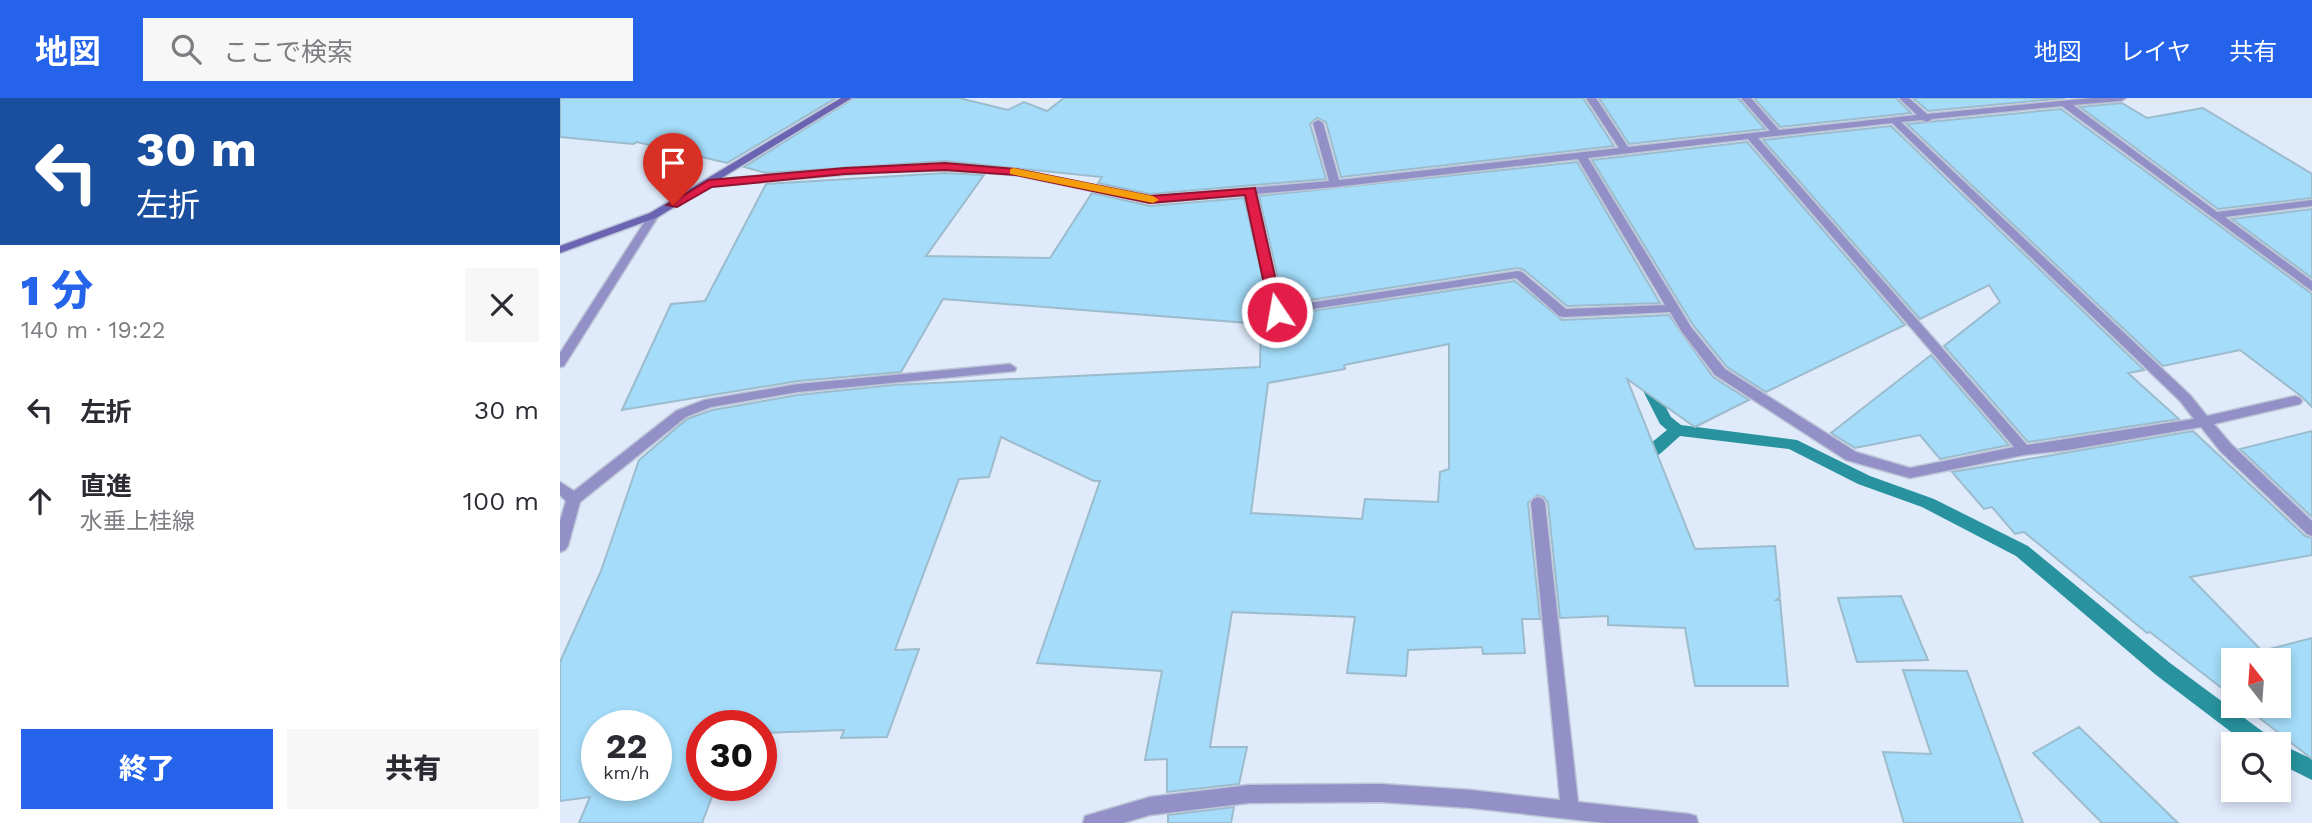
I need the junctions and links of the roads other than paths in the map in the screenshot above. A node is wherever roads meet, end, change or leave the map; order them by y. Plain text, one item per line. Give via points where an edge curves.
1 (847, 98) edge
2 (1591, 98) edge
3 (1746, 98) edge
4 (1904, 98) edge
5 (2121, 98) edge
6 (2064, 104) junction
7 (1927, 119) junction
8 (1895, 121) junction
9 (1318, 123) dead end
10 (1777, 133) junction
11 (1751, 136) junction
12 (1626, 151) junction
13 (1581, 155) junction
14 (709, 183) junction
15 (1335, 184) junction
16 (1250, 191) junction
17 (2312, 203) edge
18 (654, 215) junction
19 (2215, 215) junction
20 (560, 250) edge
21 (2312, 287) edge
22 (1674, 308) junction
23 (560, 363) edge
24 (1010, 368) dead end
25 (2295, 401) dead end
26 (2202, 422) junction
27 (2024, 450) junction
28 (560, 487) edge
29 (573, 499) junction
30 (1538, 503) dead end
31 (2312, 530) edge
32 (560, 546) edge
33 (1570, 810) junction
34 (1092, 823) edge
35 (1689, 823) edge

1 - 14 main road
2 - 12 street
3 - 10 street
4 - 7 street
5 - 6 street
6 - 7 street
6 - 19 street
7 - 8 street
8 - 10 street
8 - 26 street via 2185,398
9 - 15 street
10 - 11 street
11 - 12 street
11 - 27 street
12 - 13 street
13 - 15 street
13 - 22 street
14 - 16 street via 945,167 1016,172 1150,200
14 - 18 main road
15 - 16 street
16 - 22 street via 1277,312 1518,274 1563,313
17 - 19 street
18 - 20 main road
18 - 23 street
19 - 21 street
22 - 27 street via 1720,372 1851,456 1910,473
24 - 29 street via 798,388 709,403 681,414
25 - 26 street
26 - 27 street
26 - 31 street
28 - 29 street
29 - 32 street
30 - 33 street
33 - 34 street via 1380,793 1250,794 1150,806
33 - 35 street

